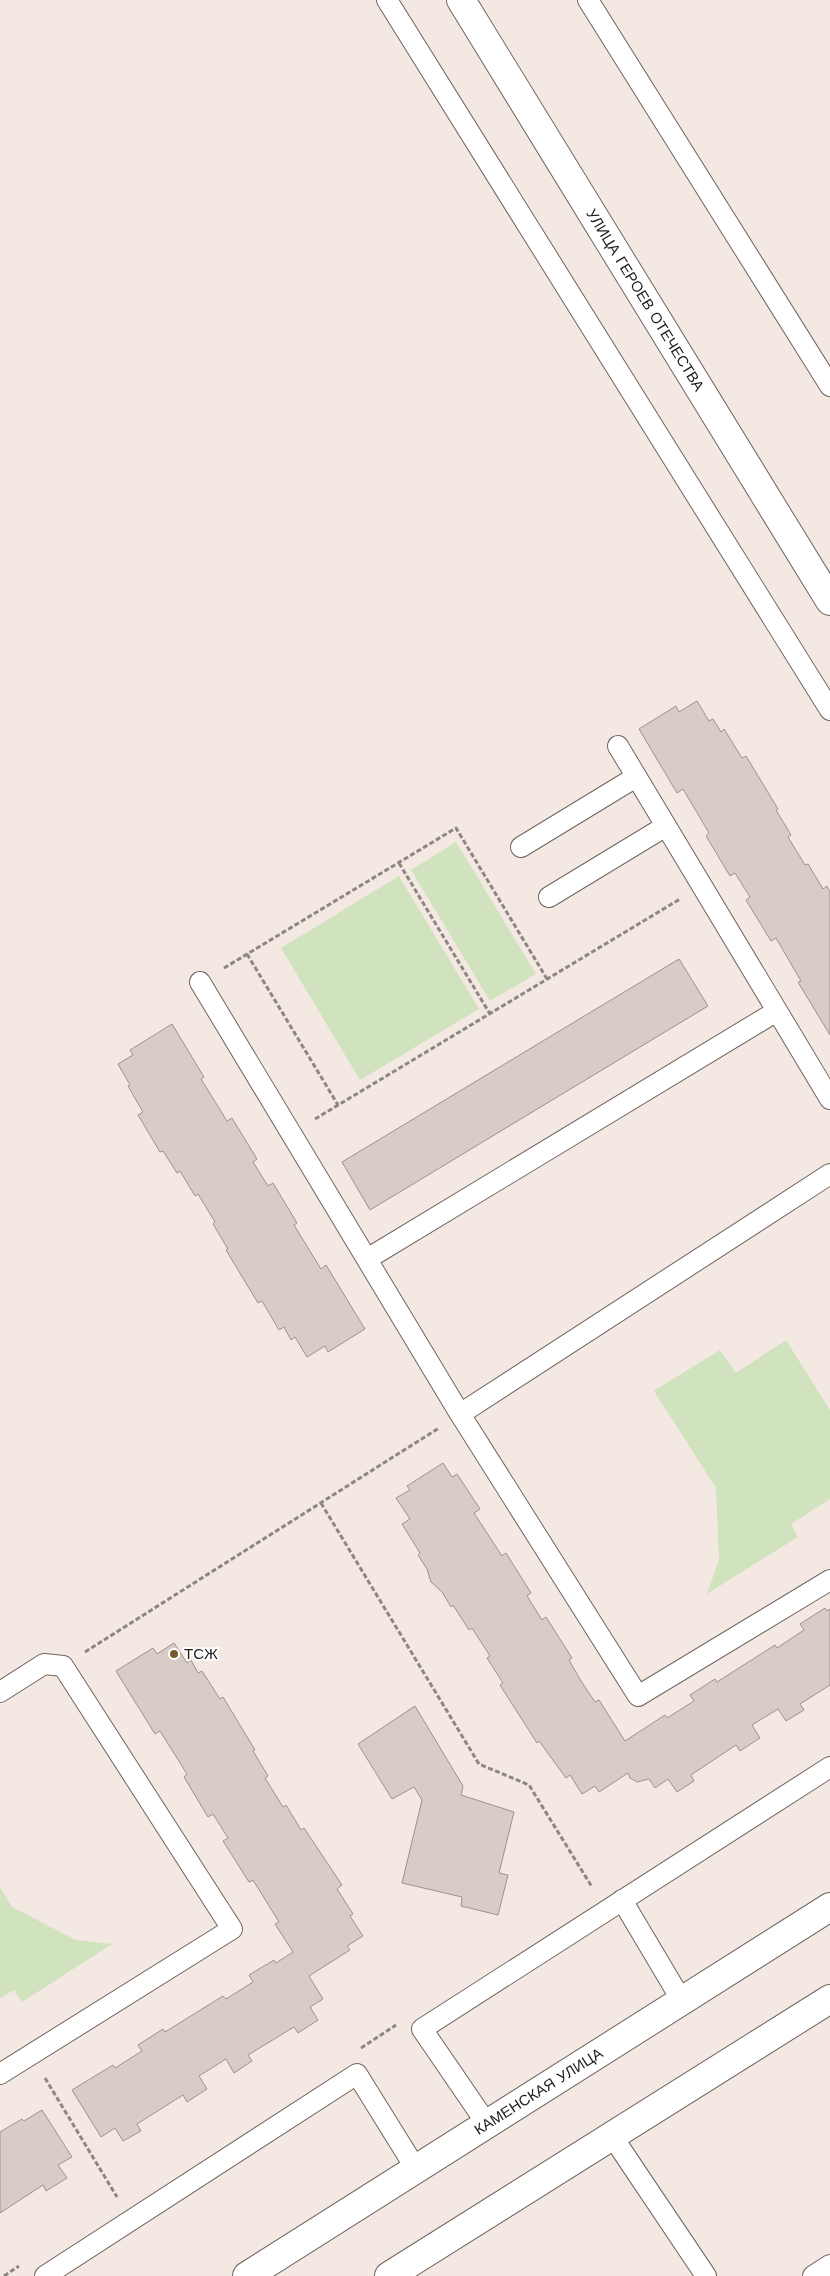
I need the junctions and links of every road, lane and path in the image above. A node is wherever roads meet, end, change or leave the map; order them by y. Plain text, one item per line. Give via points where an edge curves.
1 (387, 0) edge
2 (461, 0) edge
3 (588, 0) edge
4 (830, 386) edge
5 (830, 602) edge
6 (830, 710) edge
7 (618, 746) dead end
8 (636, 777) junction
9 (666, 826) junction
10 (521, 847) dead end
11 (399, 863) junction
12 (702, 886) junction
13 (549, 897) dead end
14 (247, 954) junction
15 (547, 979) junction
16 (200, 982) joint
17 (777, 1011) junction
18 (490, 1014) junction
19 (830, 1099) edge
20 (338, 1105) junction
21 (291, 1134) junction
22 (830, 1174) edge
23 (367, 1259) junction
24 (460, 1414) junction
25 (321, 1503) junction
26 (830, 1580) edge
27 (63, 1666) junction
28 (0, 1692) edge
29 (830, 1767) edge
30 (596, 1894) dead end
31 (622, 1900) junction
32 (830, 1907) edge
33 (830, 1999) edge
34 (682, 2001) junction
35 (31, 2054) junction
36 (0, 2074) edge
37 (487, 2124) junction
38 (612, 2136) junction
39 (416, 2169) junction
40 (120, 2202) dead end
41 (830, 2265) edge
42 (45, 2276) edge
43 (247, 2276) edge
44 (389, 2276) edge
45 (706, 2276) edge
46 (813, 2276) edge

1 - 6 lane
2 - 5 street, УЛИЦА ГЕРОЕВ ОТЕЧЕСТВА
3 - 4 lane
7 - 8 lane
8 - 9 lane
8 - 10 lane
9 - 12 lane
9 - 13 lane
11 - 14 path
11 - 15 path via 456,828
11 - 18 path
12 - 15 path
12 - 17 lane
14 - 16 path
14 - 20 path
15 - 18 path
16 - 21 lane
17 - 19 lane
17 - 23 lane
18 - 20 path
20 - 21 path
21 - 23 lane
22 - 24 lane
23 - 24 lane
24 - 25 path
24 - 26 lane via 638,1696
25 - 27 path
25 - 30 path via 479,1764 528,1785
27 - 28 lane via 44,1664
27 - 35 lane via 232,1929
29 - 31 lane
31 - 34 lane
31 - 37 lane via 422,2028
32 - 34 street, КАМЕНСКАЯ УЛИЦА
33 - 38 street
34 - 37 street, КАМЕНСКАЯ УЛИЦА
35 - 36 lane
35 - 40 path
37 - 39 street, КАМЕНСКАЯ УЛИЦА
38 - 44 street
38 - 45 lane
39 - 42 lane via 357,2074
39 - 43 street, КАМЕНСКАЯ УЛИЦА
41 - 46 lane

